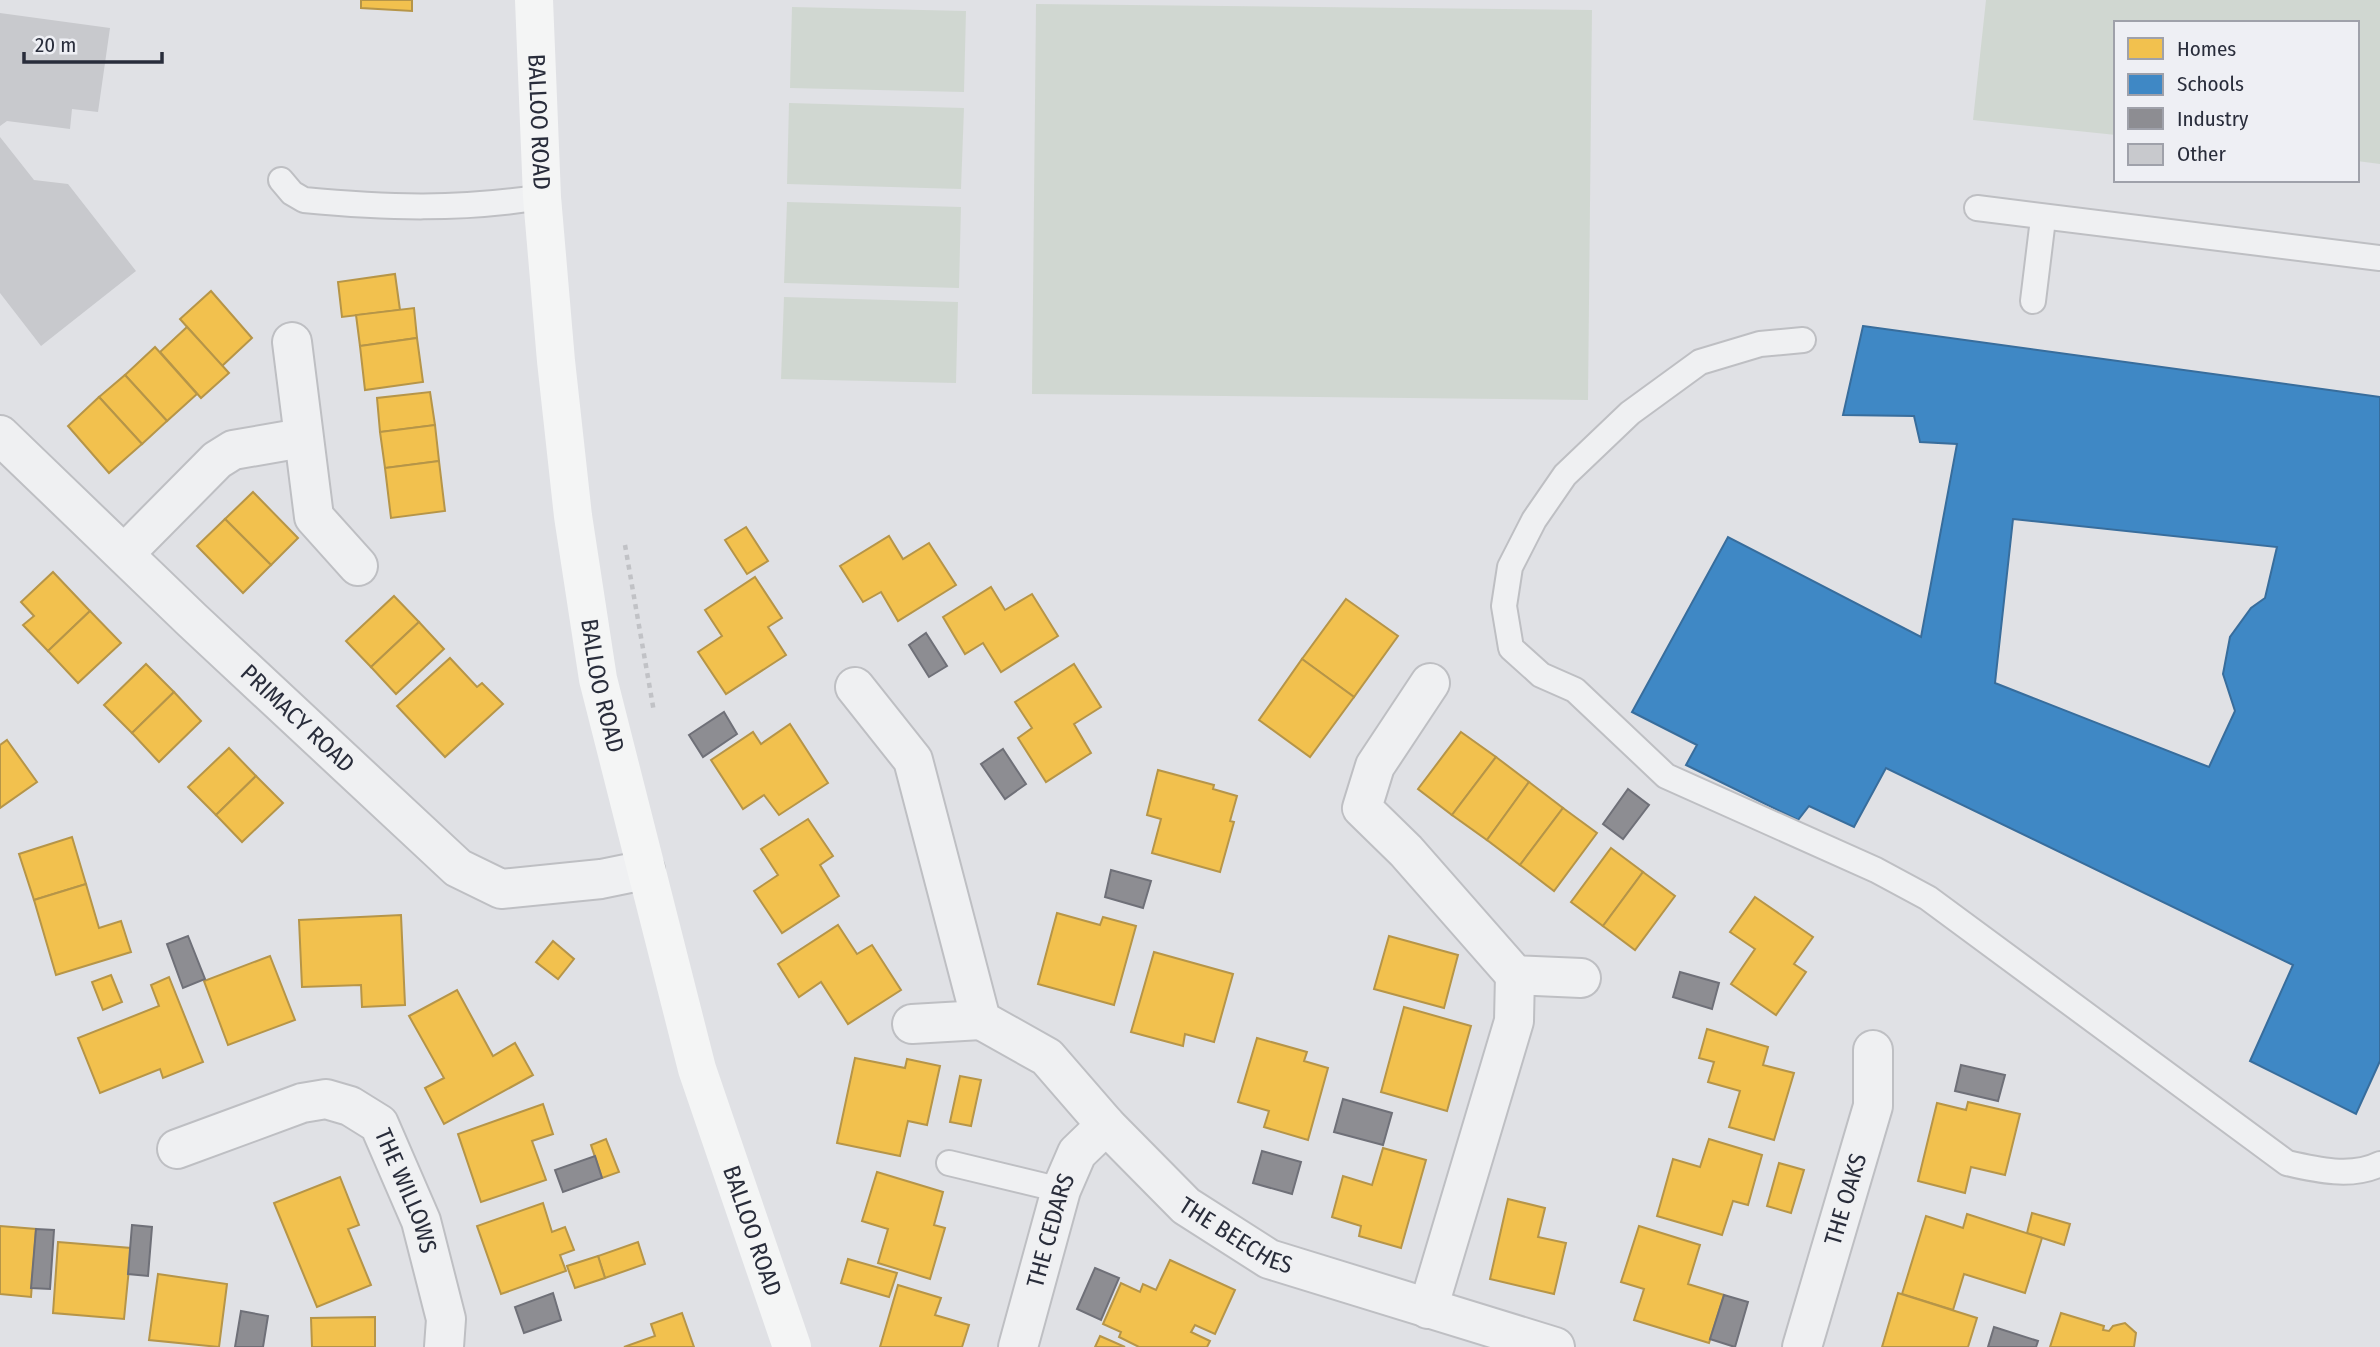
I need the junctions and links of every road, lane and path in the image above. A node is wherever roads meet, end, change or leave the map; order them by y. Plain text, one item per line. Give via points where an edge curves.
1 (534, 0) edge
2 (281, 180) dead end
3 (542, 197) junction
4 (1977, 208) dead end
5 (2043, 219) junction
6 (2380, 258) edge
7 (2033, 301) dead end
8 (1803, 340) dead end
9 (292, 342) dead end
10 (0, 435) edge
11 (302, 438) junction
12 (624, 543) dead end
13 (125, 553) junction
14 (358, 566) dead end
15 (1430, 683) dead end
16 (855, 687) dead end
17 (655, 715) dead end
18 (645, 870) junction
19 (1515, 975) junction
20 (1581, 978) dead end
21 (981, 1020) junction
22 (912, 1024) dead end
23 (1873, 1050) dead end
24 (1106, 1125) junction
25 (177, 1149) dead end
26 (949, 1163) dead end
27 (2380, 1164) edge
28 (1062, 1190) junction
29 (1428, 1309) junction
30 (1539, 1345) edge
31 (444, 1347) edge
32 (792, 1347) edge
33 (1018, 1347) edge
34 (1802, 1347) edge

1 - 3 street, BALLOO ROAD
2 - 3 lane via 304,201 397,208 500,204
3 - 18 street, BALLOO ROAD via 573,516 598,679
4 - 5 lane
5 - 6 lane
5 - 7 lane
8 - 27 lane via 1760,344 1700,362 1630,413 1565,475 1534,520 1510,567 1504,606 1511,648 1541,676 1583,697 1666,776 1877,870 1928,898 2287,1163 2324,1172
9 - 11 street
10 - 13 street, PRIMACY ROAD
11 - 13 street via 233,450 217,460
11 - 14 street via 314,517
12 - 17 path
13 - 18 street, PRIMACY ROAD via 458,868 501,889
15 - 19 street via 1375,766 1362,807
16 - 21 street via 913,760
18 - 32 street, BALLOO ROAD via 696,1069
19 - 20 street
19 - 29 street via 1514,1021
21 - 22 street
21 - 24 street, THE BEECHES via 1047,1058
23 - 34 street, THE OAKS via 1873,1106
24 - 28 street, THE CEDARS via 1077,1153
24 - 29 street, THE BEECHES via 1186,1206 1269,1259
25 - 31 street, THE WILLOWS via 302,1102 326,1099 350,1105 379,1124 421,1221 446,1319
26 - 28 lane
28 - 33 street, THE CEDARS
29 - 30 street, THE BEECHES

